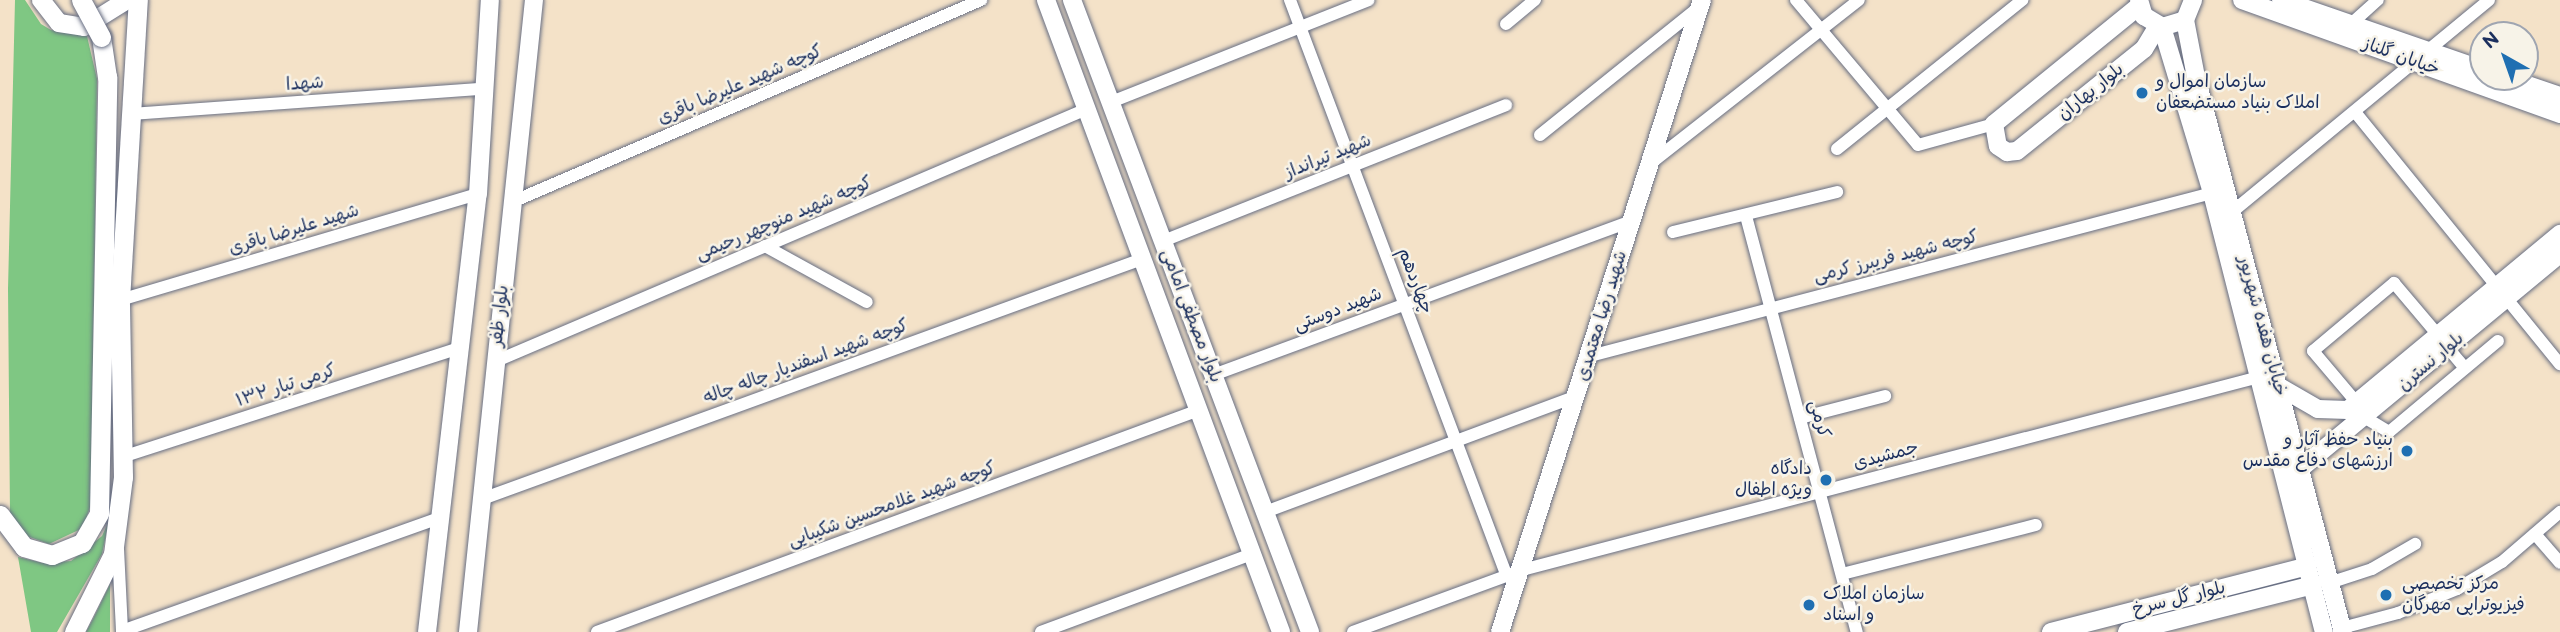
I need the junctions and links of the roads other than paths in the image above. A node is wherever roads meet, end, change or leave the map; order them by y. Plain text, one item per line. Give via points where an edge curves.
1 (41, 0) edge
2 (81, 0) edge
3 (127, 0) edge
4 (138, 0) edge
5 (490, 0) edge
6 (534, 0) edge
7 (981, 0) edge
8 (1046, 0) edge
9 (1072, 0) edge
10 (1290, 0) edge
11 (1369, 0) edge
12 (1535, 0) edge
13 (1796, 0) edge
14 (1859, 0) edge
15 (2022, 0) edge
16 (2206, 0) edge
17 (2242, 0) edge
18 (2281, 0) edge
19 (2378, 0) edge
20 (2489, 0) edge
21 (1703, 2) edge
22 (2139, 3) edge
23 (2189, 11) edge
24 (2296, 13) junction
25 (2351, 23) junction
26 (1506, 24) dead end
27 (1300, 26) junction
28 (2160, 27) junction
29 (1821, 30) junction
30 (2423, 57) junction
31 (2469, 67) edge
32 (483, 89) junction
33 (2539, 89) edge
34 (2560, 96) edge
35 (1111, 102) junction
36 (1506, 105) dead end
37 (1087, 109) junction
38 (1886, 110) junction
39 (2355, 112) junction
40 (130, 114) junction
41 (2560, 114) edge
42 (1994, 124) junction
43 (1540, 135) dead end
44 (1837, 149) dead end
45 (1650, 163) junction
46 (1353, 166) junction
47 (1837, 192) dead end
48 (2212, 193) junction
49 (478, 194) junction
50 (512, 202) junction
51 (2232, 212) junction
52 (1746, 216) junction
53 (1632, 221) junction
54 (1673, 232) dead end
55 (2560, 234) edge
56 (1163, 241) junction
57 (765, 246) junction
58 (2560, 254) edge
59 (1142, 258) junction
60 (2502, 291) junction
61 (120, 300) junction
62 (867, 302) dead end
63 (1405, 304) junction
64 (1770, 307) junction
65 (2443, 341) junction
66 (2498, 341) dead end
67 (460, 348) junction
68 (1590, 356) junction
69 (495, 362) junction
70 (2560, 364) edge
71 (2465, 368) junction
72 (1213, 375) junction
73 (2259, 377) junction
74 (2278, 386) junction
75 (1577, 396) junction
76 (1885, 396) dead end
77 (1199, 410) junction
78 (2356, 410) junction
79 (1800, 418) junction
80 (1455, 440) junction
81 (122, 457) junction
82 (2301, 468) junction
83 (1820, 492) junction
84 (482, 499) junction
85 (1265, 512) junction
86 (2560, 512) edge
87 (0, 515) edge
88 (440, 518) junction
89 (2036, 526) dead end
90 (117, 534) junction
91 (2535, 534) junction
92 (2415, 544) dead end
93 (1252, 554) junction
94 (2560, 563) edge
95 (2308, 566) junction
96 (1514, 572) junction
97 (1842, 574) junction
98 (2321, 584) junction
99 (2088, 627) edge
100 (2336, 631) edge
101 (74, 632) edge
102 (122, 632) edge
103 (427, 632) edge
104 (468, 632) edge
105 (597, 632) edge
106 (1041, 632) edge
107 (1281, 632) edge
108 (1310, 632) edge
109 (1353, 632) edge
110 (1500, 632) edge
111 (1857, 632) edge
112 (2051, 632) edge
113 (2127, 632) edge

1 - 3 street via 59,23 84,27
2 - 87 main road, bridge via 101,37 107,77 99,513 82,542 52,555 32,552 18,543
4 - 40 main road
5 - 32 street, بلوار ظفر
6 - 50 street, بلوار ظفر
7 - 50 street, کوچه شهید علیرضا باقری
8 - 37 street, بلوار مصطفی امامی
9 - 35 street, بلوار مصطفی امامی
10 - 27 street, چهاردهم
11 - 27 street
12 - 26 street
13 - 29 street
14 - 29 street
15 - 38 street
16 - 23 street
17 - 24 street, خیابان گلناز
18 - 24 street, خیابان گلناز
19 - 25 street
20 - 30 street
21 - 43 street
21 - 45 street, شهید رضا معتمدی
22 - 28 street via 2144,16
22 - 42 street, بلوار بهاران
23 - 28 street
23 - 51 street, خیابان هفده شهریور
24 - 25 street, خیابان گلناز
24 - 30 street, خیابان گلناز
25 - 30 street, خیابان گلناز
27 - 35 street
27 - 46 street, چهاردهم
28 - 42 street, بلوار بهاران via 2144,49 2017,151 1997,146
28 - 48 street, خیابان هفده شهریور
29 - 38 street
29 - 45 street
30 - 31 street, خیابان گلناز
30 - 39 street
30 - 41 street, خیابان گلناز
32 - 40 street, شهدا
32 - 49 street, بلوار ظفر
33 - 34 street
35 - 56 street, بلوار مصطفی امامی
36 - 46 street, شهید تیرانداز
37 - 57 street, کوچه شهید منوچهر رحیمی
37 - 59 street, بلوار مصطفی امامی
38 - 42 street via 1918,145
38 - 44 street
39 - 51 street
39 - 60 street
40 - 61 main road
45 - 53 street, شهید رضا معتمدی
46 - 56 street, شهید تیرانداز
46 - 63 street, چهاردهم
47 - 52 street
48 - 64 street, کوچه شهید فریبرز کرمی
48 - 73 street, خیابان هفده شهریور
49 - 61 street, شهید علیرضا باقری
49 - 67 street, بلوار ظفر
50 - 69 street, بلوار ظفر
51 - 74 street, خیابان هفده شهریور
52 - 54 street
52 - 64 street, کرمی
53 - 63 street, شهید دوستی
53 - 68 street, شهید رضا معتمدی
55 - 60 street, بلوار نسترن
56 - 72 street, بلوار مصطفی امامی
57 - 62 street
57 - 69 street, کوچه شهید منوچهر رحیمی
58 - 60 street, بلوار نسترن
59 - 77 street, بلوار مصطفی امامی
59 - 84 street, کوچه شهید اسفندیار چاله چاله
60 - 65 street, بلوار نسترن
60 - 70 street
61 - 81 main road
63 - 72 street, شهید دوستی
63 - 80 street, چهاردهم
64 - 68 street, کوچه شهید فریبرز کرمی
64 - 79 street, کرمی
65 - 71 street
65 - 78 street, بلوار نسترن
65 - 78 street via 2394,283 2313,351
66 - 71 street
67 - 81 street, کرمی تبار ۱۳۲
67 - 88 street, بلوار ظفر
68 - 75 street, شهید رضا معتمدی
69 - 84 street, بلوار ظفر
71 - 78 street via 2389,432
72 - 85 street, بلوار مصطفی امامی
73 - 83 street, جمشیدی
73 - 95 street, خیابان هفده شهریور
74 - 78 street via 2318,409
74 - 82 street, خیابان هفده شهریور
75 - 80 street
75 - 96 street, شهید رضا معتمدی
76 - 79 street
77 - 93 street, بلوار مصطفی امامی
77 - 105 street, کوچه شهید غلامحسین شکیبایی
78 - 82 street, بلوار نسترن
79 - 83 street, کرمی
80 - 85 street
80 - 96 street, چهاردهم
81 - 90 main road
82 - 98 street, خیابان هفده شهریور
83 - 96 street, جمشیدی
83 - 97 street, کرمی
84 - 104 street, بلوار ظفر
85 - 108 street, بلوار مصطفی امامی
86 - 91 street
88 - 102 street
88 - 103 street, بلوار ظفر
89 - 97 street
90 - 101 main road via 108,570
90 - 102 street
91 - 94 street
91 - 100 street via 2502,562 2457,589
92 - 98 street via 2371,569
93 - 106 street
93 - 107 street, بلوار مصطفی امامی
95 - 98 street, خیابان هفده شهریور
95 - 99 street, بلوار گل سرخ
96 - 109 street, جمشیدی
96 - 110 street, شهید رضا معتمدی
97 - 111 street, کرمی
98 - 100 street, خیابان هفده شهریور
98 - 113 street, بلوار گل سرخ
99 - 112 street, بلوار گل سرخ

